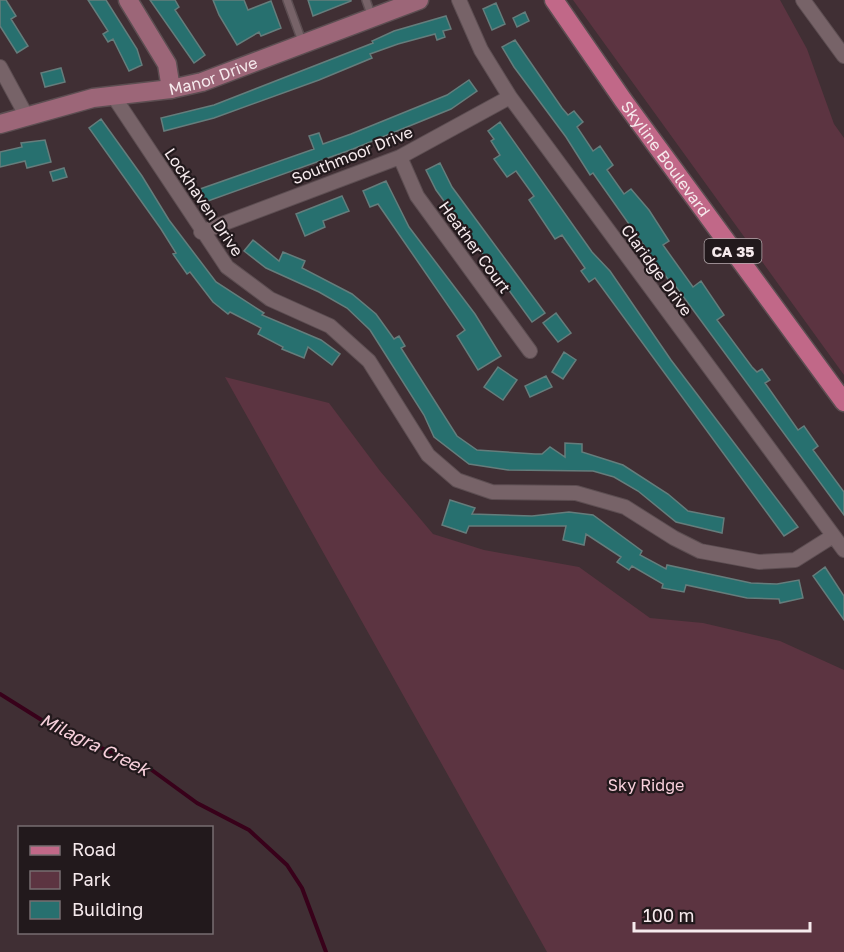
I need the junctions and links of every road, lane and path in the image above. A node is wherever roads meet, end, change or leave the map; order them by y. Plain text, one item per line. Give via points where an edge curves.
1 (128, 0) edge
2 (287, 0) edge
3 (366, 0) edge
4 (419, 0) edge
5 (459, 0) edge
6 (554, 0) edge
7 (803, 0) edge
8 (373, 18) junction
9 (303, 44) junction
10 (844, 56) edge
11 (0, 67) edge
12 (171, 89) junction
13 (112, 94) junction
14 (510, 97) junction
15 (27, 117) junction
16 (0, 124) edge
17 (400, 158) junction
18 (201, 232) junction
19 (530, 351) dead end
20 (844, 402) edge
21 (833, 536) junction
22 (844, 550) edge

1 - 12 street via 167,64
2 - 9 lane
3 - 8 lane
4 - 8 street, Manor Drive
5 - 14 street, Claridge Drive via 481,50
6 - 20 main road, Skyline Boulevard / CA 35
7 - 10 street
8 - 9 street, Manor Drive
9 - 12 street, Manor Drive via 202,82
11 - 15 street
12 - 13 street, Manor Drive
13 - 15 street, Manor Drive
13 - 18 street, Lockhaven Drive
14 - 17 street, Southmoor Drive
14 - 21 street, Claridge Drive
15 - 16 street, Manor Drive
17 - 18 street, Southmoor Drive
17 - 19 street, Heather Court via 417,196
18 - 21 street, Lockhaven Drive via 227,267 270,299 330,326 369,361 428,455 458,480 492,492 576,493 625,507 700,551 759,562 795,560
21 - 22 street, Claridge Drive

